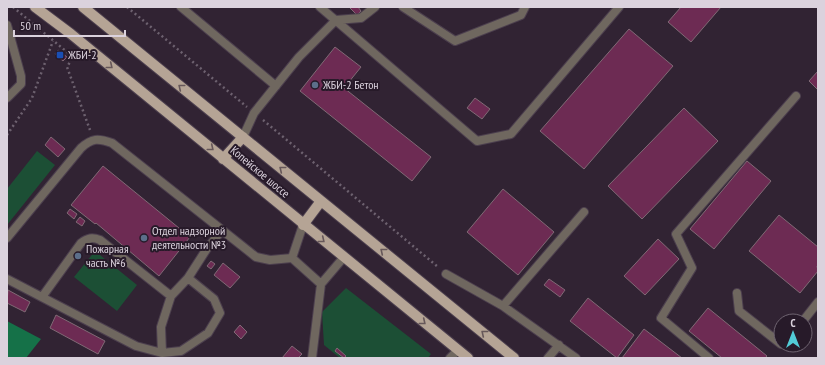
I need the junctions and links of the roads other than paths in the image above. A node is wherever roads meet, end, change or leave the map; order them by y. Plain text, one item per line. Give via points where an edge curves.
1 (36, 7) edge
2 (83, 7) edge
3 (181, 7) edge
4 (320, 7) edge
5 (375, 7) edge
6 (403, 7) edge
7 (525, 7) edge
8 (620, 7) edge
9 (336, 20) junction
10 (7, 25) edge
11 (7, 48) edge
12 (15, 54) junction
13 (276, 86) junction
14 (796, 96) dead end
15 (7, 98) edge
16 (243, 137) junction
17 (224, 159) junction
18 (321, 201) junction
19 (584, 212) dead end
20 (303, 225) junction
21 (222, 230) junction
22 (7, 238) edge
23 (292, 258) junction
24 (344, 258) junction
25 (446, 274) road end
26 (188, 278) junction
27 (7, 279) edge
28 (320, 284) junction
29 (737, 293) dead end
30 (171, 296) junction
31 (42, 297) junction
32 (818, 302) edge
33 (503, 306) junction
34 (809, 313) edge
35 (773, 337) edge
36 (559, 345) junction
37 (458, 350) junction
38 (162, 353) junction
39 (312, 358) edge
40 (450, 358) edge
41 (468, 358) edge
42 (514, 358) edge
43 (548, 358) edge
44 (576, 358) edge
45 (709, 358) edge

1 -> 17 main road, Копейское шоссе
16 -> 2 main road, Копейское шоссе
3 - 13 lane
4 - 9 lane
5 - 9 lane via 361,18
6 - 7 lane via 455,41 521,15
8 - 9 lane via 510,134 477,141
9 - 13 lane via 299,57
10 - 12 lane
11 - 12 lane
12 - 15 lane via 21,84
13 - 16 lane via 254,113
14 - 45 lane via 676,234 692,268 661,318
16 - 17 main road
18 -> 16 main road, Копейское шоссе
17 - 20 main road, Копейское шоссе
18 - 20 main road
42 -> 18 main road, Копейское шоссе
19 - 33 lane
20 - 23 lane
20 -> 24 main road, Копейское шоссе
21 - 22 lane via 112,143 94,140 80,148
21 - 23 lane via 256,257 270,260
21 - 26 lane
23 - 28 lane
24 - 28 lane
24 -> 37 main road, Копейское шоссе
25 - 33 lane
26 - 30 lane
26 - 38 lane via 214,299 220,313 208,333 181,351
27 - 31 lane
28 - 39 lane
29 - 35 lane via 739,311
30 - 31 lane via 93,237 81,243
30 - 38 lane via 161,327
31 - 38 lane via 136,346
32 - 34 lane
33 - 36 lane
36 - 43 lane
36 - 44 lane
37 - 40 lane
37 - 41 main road, Копейское шоссе

